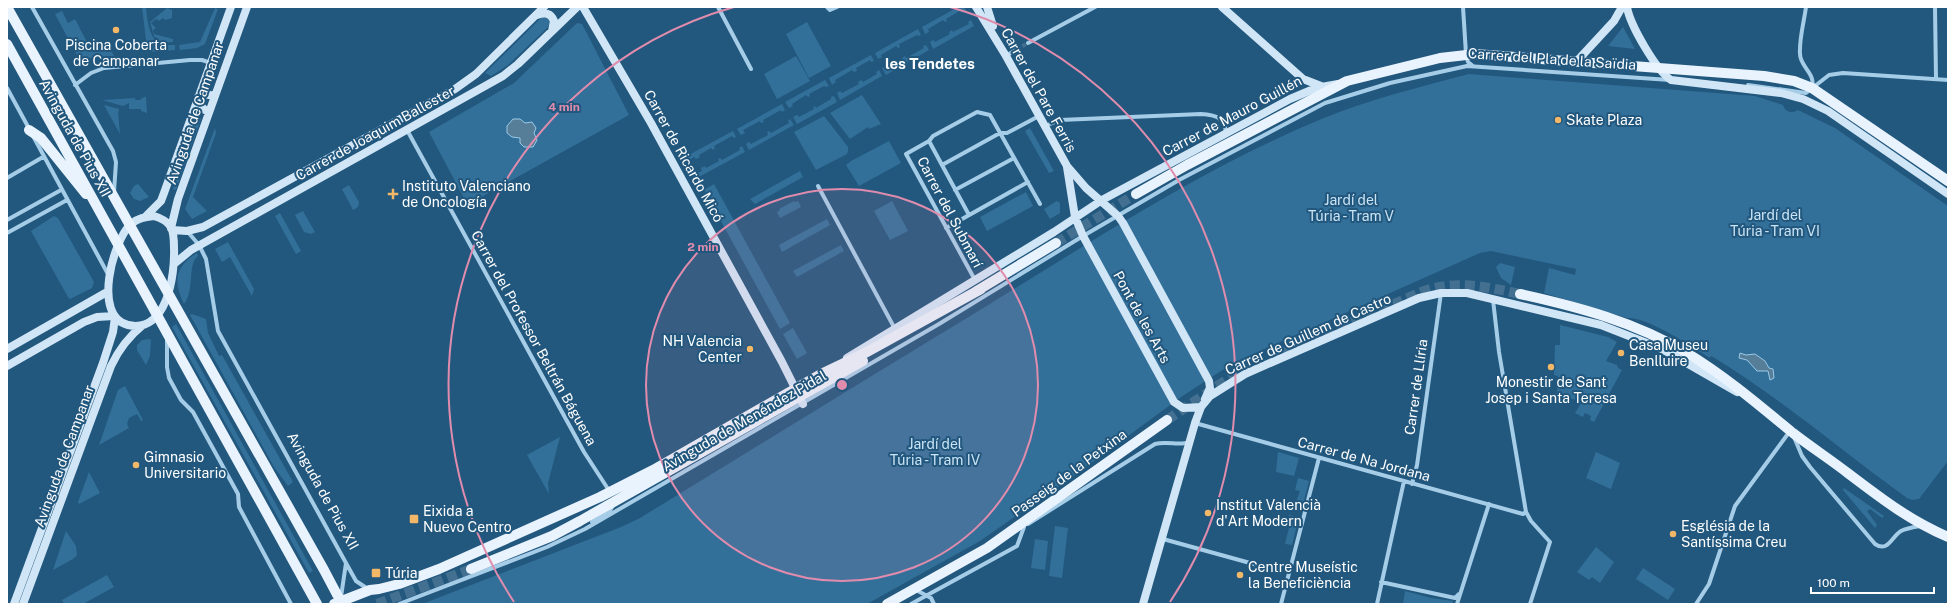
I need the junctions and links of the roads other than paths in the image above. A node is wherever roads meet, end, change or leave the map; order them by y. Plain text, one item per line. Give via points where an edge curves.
1 (7, 7) edge
2 (32, 7) edge
3 (246, 7) edge
4 (544, 7) edge
5 (577, 7) edge
6 (583, 7) edge
7 (718, 7) edge
8 (837, 7) edge
9 (976, 7) edge
10 (987, 7) edge
11 (1095, 7) edge
12 (1222, 7) edge
13 (1463, 7) edge
14 (1622, 7) edge
15 (1627, 7) edge
16 (1806, 7) edge
17 (1935, 7) edge
18 (828, 9) edge
19 (230, 10) edge
20 (13, 12) edge
21 (536, 15) junction
22 (243, 17) junction
23 (552, 31) junction
24 (1028, 43) tunnel mouth
25 (7, 44) edge
26 (1017, 49) tunnel mouth
27 (1005, 53) junction
28 (1466, 54) junction
29 (1577, 61) junction
30 (211, 63) junction
31 (1472, 66) junction
32 (1658, 68) junction
33 (751, 69) dead end
34 (1936, 79) junction
35 (1671, 80) junction
36 (1948, 80) edge
37 (75, 84) junction
38 (1341, 84) junction
39 (1710, 84) junction
40 (1322, 86) junction
41 (7, 88) edge
42 (1812, 88) junction
43 (214, 96) junction
44 (198, 97) junction
45 (208, 112) junction
46 (1039, 115) junction
47 (400, 119) junction
48 (1045, 126) junction
49 (29, 130) junction
50 (407, 130) junction
51 (1000, 132) junction
52 (1226, 133) junction
53 (929, 141) junction
54 (43, 157) junction
55 (1014, 158) junction
56 (942, 165) junction
57 (1067, 166) junction
58 (7, 178) edge
59 (1948, 181) edge
60 (1028, 182) junction
61 (818, 186) dead end
62 (61, 190) junction
63 (955, 190) junction
64 (114, 194) junction
65 (1136, 194) tunnel mouth
66 (1948, 194) edge
67 (67, 200) junction
68 (1102, 200) junction
69 (94, 202) junction
70 (1040, 204) dead end
71 (969, 215) junction
72 (145, 217) junction
73 (1076, 217) junction
74 (1120, 219) junction
75 (7, 220) edge
76 (130, 224) junction
77 (946, 228) junction
78 (172, 229) junction
79 (187, 232) junction
80 (7, 233) edge
81 (1083, 236) junction
82 (1056, 243) tunnel mouth
83 (200, 245) junction
84 (119, 246) junction
85 (174, 264) junction
86 (109, 276) junction
87 (978, 285) junction
88 (108, 292) junction
89 (1441, 292) junction
90 (168, 294) junction
91 (1520, 294) tunnel mouth
92 (1493, 298) junction
93 (157, 316) junction
94 (115, 317) junction
95 (143, 325) junction
96 (895, 329) junction
97 (167, 334) junction
98 (7, 349) edge
99 (7, 366) edge
100 (821, 374) junction
101 (799, 397) junction
102 (1202, 405) junction
103 (1758, 405) junction
104 (1166, 420) tunnel mouth
105 (1195, 423) junction
106 (1791, 431) junction
107 (1191, 440) junction
108 (1319, 458) junction
109 (1404, 481) junction
110 (1412, 484) junction
111 (610, 492) junction
112 (614, 503) junction
113 (1489, 504) junction
114 (1526, 512) junction
115 (1922, 525) junction
116 (1024, 527) junction
117 (1948, 537) edge
118 (1163, 539) junction
119 (561, 541) junction
120 (987, 548) junction
121 (346, 563) junction
122 (1261, 566) dead end
123 (470, 569) tunnel mouth
124 (1381, 582) junction
125 (914, 589) junction
126 (370, 590) junction
127 (1460, 594) junction
128 (926, 595) junction
129 (339, 603) edge
130 (14, 604) edge
131 (23, 604) edge
132 (292, 604) edge
133 (317, 604) edge
134 (399, 604) edge
135 (887, 604) edge
136 (911, 604) edge
137 (934, 604) edge
138 (1143, 604) edge
139 (1281, 604) edge
140 (1377, 604) edge
141 (1457, 604) edge
142 (1530, 604) edge
143 (1696, 604) edge

1 - 20 main road, Avinguda de Pius XII
2 - 37 street, Avinguda de Pius XII
3 - 22 main road, Avinguda de Campanar
4 - 21 main road, Carrer de Joaquim Ballester
5 - 23 main road, Carrer de Joaquim Ballester
6 - 101 main road, Carrer de Ricardo Micó via 647,116
7 - 33 street
8 - 18 street
9 - 27 main road, Carrer del Pare Ferris
10 - 27 main road via 987,13
11 - 24 street
12 - 40 main road via 1303,79
13 - 28 street
14 - 29 main road, Carrer del Pla de la Saïdia via 1614,21
15 - 32 main road, Carrer del Pla de la Saïdia via 1630,19
16 - 42 street via 1800,53 1813,78
17 - 34 street
19 - 22 main road
19 - 30 main road, Avinguda de Campanar
20 - 64 main road, Avinguda de Pius XII
21 - 23 main road via 550,15 554,21
21 - 47 main road, Carrer de Joaquim Ballester via 476,74 455,89
22 - 43 main road, Avinguda de Campanar
23 - 50 main road, Carrer de Joaquim Ballester via 503,76
25 - 69 main road, Avinguda de Pius XII
26 - 27 street
27 - 46 main road, Carrer del Pare Ferris
28 - 29 main road, Carrer del Pla de la Saïdia
28 - 31 street
28 - 38 main road, Carrer del Pla de la Saïdia via 1380,72
29 - 32 main road, Carrer del Pla de la Saïdia
30 - 37 street via 190,60 104,68
30 - 44 main road, Avinguda de Campanar
31 - 35 street, Carrer del Pla de la Saïdia
31 - 74 street, Carrer del Pla de la Saïdia via 1450,68 1339,99 1299,116 1216,160
32 - 35 main road, Carrer del Pla de la Saïdia
32 - 42 main road, Carrer del Pla de la Saïdia via 1782,78
34 - 36 street
34 - 42 street via 1836,73 1824,78
35 - 39 main road, Carrer del Pla de la Saïdia
37 - 64 street, Avinguda de Pius XII via 113,151 116,162
38 - 40 main road, Carrer de Mauro Guillén
38 - 65 main road, Carrer de Mauro Guillén
39 - 42 street, Carrer del Pla de la Saïdia via 1758,86 1803,93
39 - 66 main road, Carrer del Pla de la Saïdia via 1781,93 1828,111
40 - 52 main road, Carrer de Mauro Guillén via 1290,99
41 - 49 street
42 - 59 main road
43 - 44 main road via 205,94
43 - 45 main road, Avinguda de Campanar
44 - 45 main road via 200,104
44 - 72 main road, Avinguda de Campanar via 163,197
45 - 78 main road, Avinguda de Campanar via 176,207
46 - 48 main road, Carrer del Pare Ferris
46 - 51 street via 1007,133
47 - 50 main road
47 - 79 main road, Carrer de Joaquim Ballester via 203,227
48 - 52 street via 1060,120 1201,114 1218,116 1223,120
48 - 57 main road, Carrer del Pare Ferris
49 - 54 street
49 - 69 main road via 41,138
50 - 83 main road, Carrer de Joaquim Ballester
50 - 111 street, Carrer del Professor Beltrán Báguena via 584,452
51 - 53 street via 990,114 977,112 933,136
51 - 55 street
51 - 56 street
52 - 68 main road, Carrer de Mauro Guillén
53 - 56 street, Carrer del Submarí
53 - 77 street, Carrer del Submarí via 906,154
54 - 58 street
54 - 62 street
55 - 60 street
55 - 63 street
56 - 63 street, Carrer del Submarí
57 - 68 main road, Carrer del Pare Ferris via 1086,188
57 - 73 main road, Carrer del Pare Ferris
60 - 70 street
60 - 71 street
61 - 96 street
62 - 67 street
62 - 75 street
63 - 71 street, Carrer del Submarí
64 - 76 main road, Avinguda de Pius XII
67 - 80 street
67 - 86 street
68 - 73 main road, Avinguda de Menéndez Pidal
68 - 74 main road, Pont de les Arts
69 - 84 main road, Avinguda de Pius XII
71 - 77 street
72 - 76 main road
72 - 78 main road via 154,216 164,220
73 - 81 main road, Pont de les Arts
73 - 87 main road, Avinguda de Menéndez Pidal
74 - 81 street
74 - 102 main road, Pont de les Arts via 1208,379 1210,388
76 - 84 main road
76 - 90 main road, Avinguda de Pius XII
77 - 87 street, Carrer del Submarí
78 - 79 main road, Carrer de Joaquim Ballester
78 - 85 main road
79 - 83 street, Avinguda de Pius XII
81 - 101 street, Avinguda de Menéndez Pidal via 939,324
81 - 102 main road, Pont de les Arts via 1174,402 1183,408
82 - 87 main road, Avinguda de Menéndez Pidal
83 - 85 main road, Carrer de Joaquim Ballester
83 - 121 street, Avinguda de Pius XII via 206,259 218,331
84 - 86 main road
84 - 93 main road, Avinguda de Pius XII
85 - 90 main road
86 - 88 main road
87 - 96 main road, Avinguda de Menéndez Pidal
87 - 100 main road, Avinguda de Menéndez Pidal via 865,353
87 - 101 main road, Avinguda de Menéndez Pidal via 920,328
88 - 94 main road
88 - 98 main road
89 - 92 main road, Carrer de Guillem de Castro
89 - 102 main road, Carrer de Guillem de Castro via 1419,298 1245,374 1217,391
89 - 110 street, Carrer de Llíria via 1417,465
90 - 93 main road
90 - 129 main road, Avinguda de Pius XII via 324,570
91 - 103 main road via 1589,310 1644,331 1702,362
92 - 103 main road, Carrer de Guillem de Castro via 1584,320 1635,337 1678,358
92 - 114 street via 1499,352
93 - 95 main road
93 - 97 main road, Avinguda de Pius XII
94 - 95 main road via 126,325
94 - 99 main road via 97,317 84,322
94 - 130 main road, Avinguda de Campanar via 103,363
95 - 131 main road, Avinguda de Campanar via 130,335 111,366
96 - 100 main road, Avinguda de Menéndez Pidal
97 - 132 street, Avinguda de Pius XII via 169,378 181,400 192,412 238,494 239,507
97 - 133 main road, Avinguda de Pius XII
100 - 101 main road, Avinguda de Menéndez Pidal
101 - 111 main road, Avinguda de Menéndez Pidal
101 - 112 main road, Avinguda de Menéndez Pidal
101 - 119 street, Avinguda de Menéndez Pidal via 607,517
102 - 105 main road
103 - 106 main road
104 - 120 main road, Passeig de la Petxina
105 - 107 main road
105 - 108 street, Carrer de Na Jordana
106 - 115 main road via 1896,510
106 - 115 street via 1805,459 1875,544 1886,546 1900,531
106 - 143 street via 1735,506 1711,578 1705,593
107 - 116 street, Passeig de la Petxina via 1183,444 1155,444
107 - 118 main road
108 - 109 street, Carrer de Na Jordana
108 - 139 street
109 - 110 street, Carrer de Na Jordana
109 - 124 street
110 - 113 street, Carrer de Na Jordana
111 - 112 street
111 - 126 main road, Avinguda de Menéndez Pidal via 438,569 399,584
112 - 119 street, Avinguda de Menéndez Pidal via 609,512
112 - 123 main road, Avinguda de Menéndez Pidal via 552,536
113 - 114 street, Carrer de Na Jordana via 1524,514
113 - 127 street
114 - 142 street via 1530,521 1549,539 1550,546
115 - 117 main road
116 - 120 street, Passeig de la Petxina
116 - 128 street, Passeig de la Petxina via 1017,546
118 - 122 street
118 - 138 main road
119 - 134 street, Avinguda de Menéndez Pidal
120 - 125 main road, Passeig de la Petxina
121 - 126 street via 356,581
121 - 129 street, Avinguda de Pius XII
124 - 127 street via 1455,598
124 - 140 street
125 - 128 street
125 - 135 main road, Passeig de la Petxina
126 - 129 main road, Avinguda de Menéndez Pidal
127 - 141 street
128 - 136 street, Passeig de la Petxina
128 - 137 street via 934,600

